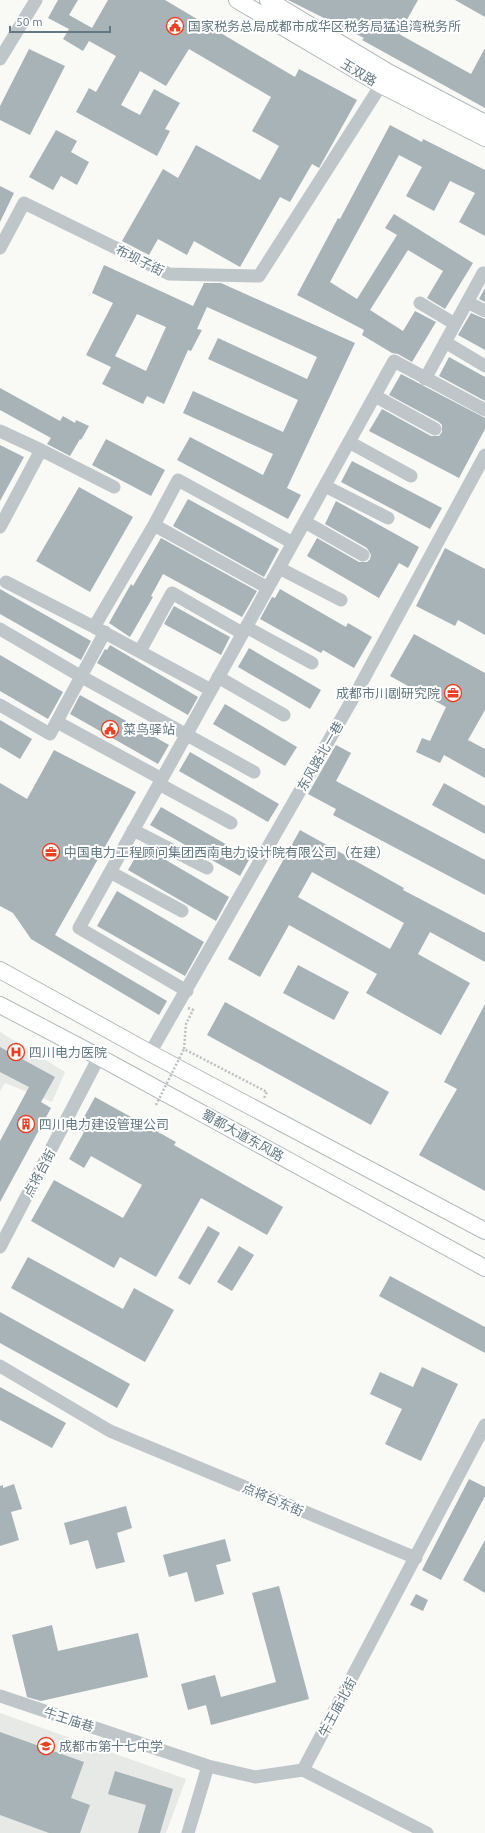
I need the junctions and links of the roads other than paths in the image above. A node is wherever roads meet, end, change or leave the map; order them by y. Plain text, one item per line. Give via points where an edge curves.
1 (36, 0) edge
2 (237, 0) edge
3 (268, 0) edge
4 (0, 59) edge
5 (380, 85) junction
6 (485, 123) edge
7 (485, 138) edge
8 (0, 248) edge
9 (483, 273) dead end
10 (467, 302) junction
11 (420, 303) dead end
12 (485, 312) edge
13 (455, 324) junction
14 (445, 342) junction
15 (485, 366) edge
16 (425, 379) junction
17 (375, 396) junction
18 (485, 410) edge
19 (436, 429) dead end
20 (0, 431) edge
21 (349, 442) junction
22 (41, 450) junction
23 (485, 455) edge
24 (411, 476) dead end
25 (325, 486) junction
26 (114, 487) dead end
27 (388, 518) dead end
28 (305, 522) junction
29 (154, 526) junction
30 (0, 527) edge
31 (293, 543) junction
32 (363, 555) dead end
33 (279, 568) junction
34 (6, 582) dead end
35 (268, 588) junction
36 (341, 600) dead end
37 (0, 628) edge
38 (100, 630) junction
39 (244, 630) junction
40 (140, 652) junction
41 (312, 663) dead end
42 (82, 677) junction
43 (218, 677) junction
44 (212, 690) junction
45 (0, 705) edge
46 (284, 715) dead end
47 (57, 722) junction
48 (187, 734) junction
49 (254, 772) dead end
50 (161, 781) junction
51 (231, 823) dead end
52 (133, 830) junction
53 (206, 868) dead end
54 (110, 872) junction
55 (182, 911) dead end
56 (0, 970) edge
57 (187, 991) junction
58 (0, 1005) edge
59 (150, 1053) junction
60 (99, 1057) junction
61 (485, 1231) edge
62 (0, 1247) edge
63 (485, 1268) edge
64 (0, 1366) edge
65 (485, 1425) edge
66 (416, 1558) junction
67 (0, 1696) edge
68 (208, 1766) junction
69 (303, 1770) junction
70 (188, 1833) edge
71 (427, 1833) edge

1 - 4 street
2 - 5 main road, 玉双路
3 - 6 main road, 玉双路 via 388,72
5 - 7 main road, 玉双路
5 - 8 street, 布坝子街 via 259,276 169,274 24,203
9 - 10 street
10 - 12 street
10 - 13 street
11 - 13 street
13 - 14 street
14 - 15 street
14 - 16 street
16 - 17 street via 394,362
16 - 18 street
17 - 19 street
17 - 21 street
20 - 22 street
21 - 24 street
21 - 25 street
22 - 26 street
22 - 30 street
23 - 57 street, 东风路北一巷 via 356,693
25 - 27 street
25 - 28 street
28 - 31 street
28 - 32 street
29 - 31 street via 178,480
29 - 35 street
29 - 38 street
31 - 33 street
33 - 35 street
33 - 36 street
34 - 38 street
35 - 39 street
37 - 42 street
38 - 40 street
38 - 42 street
39 - 40 street via 172,593
39 - 41 street
39 - 43 street
40 - 44 street
42 - 47 street
42 - 48 street
43 - 44 street
43 - 46 street
44 - 48 street
45 - 47 street via 50,734
47 - 50 street
48 - 49 street
48 - 50 street
50 - 51 street
50 - 52 street
52 - 53 street
52 - 54 street
54 - 55 street
54 - 57 street via 79,928
56 - 59 main road
57 - 59 street, 东风路北一巷
58 - 60 main road, 蜀都大道东风路
59 - 61 main road
60 - 62 street, 点将台街
60 - 63 main road, 蜀都大道东风路
64 - 66 street, 点将台东街 via 110,1431
65 - 66 street
66 - 69 street, 牛王庙北街
67 - 68 street, 牛王庙巷
68 - 69 street via 255,1777
68 - 70 street
69 - 71 street

